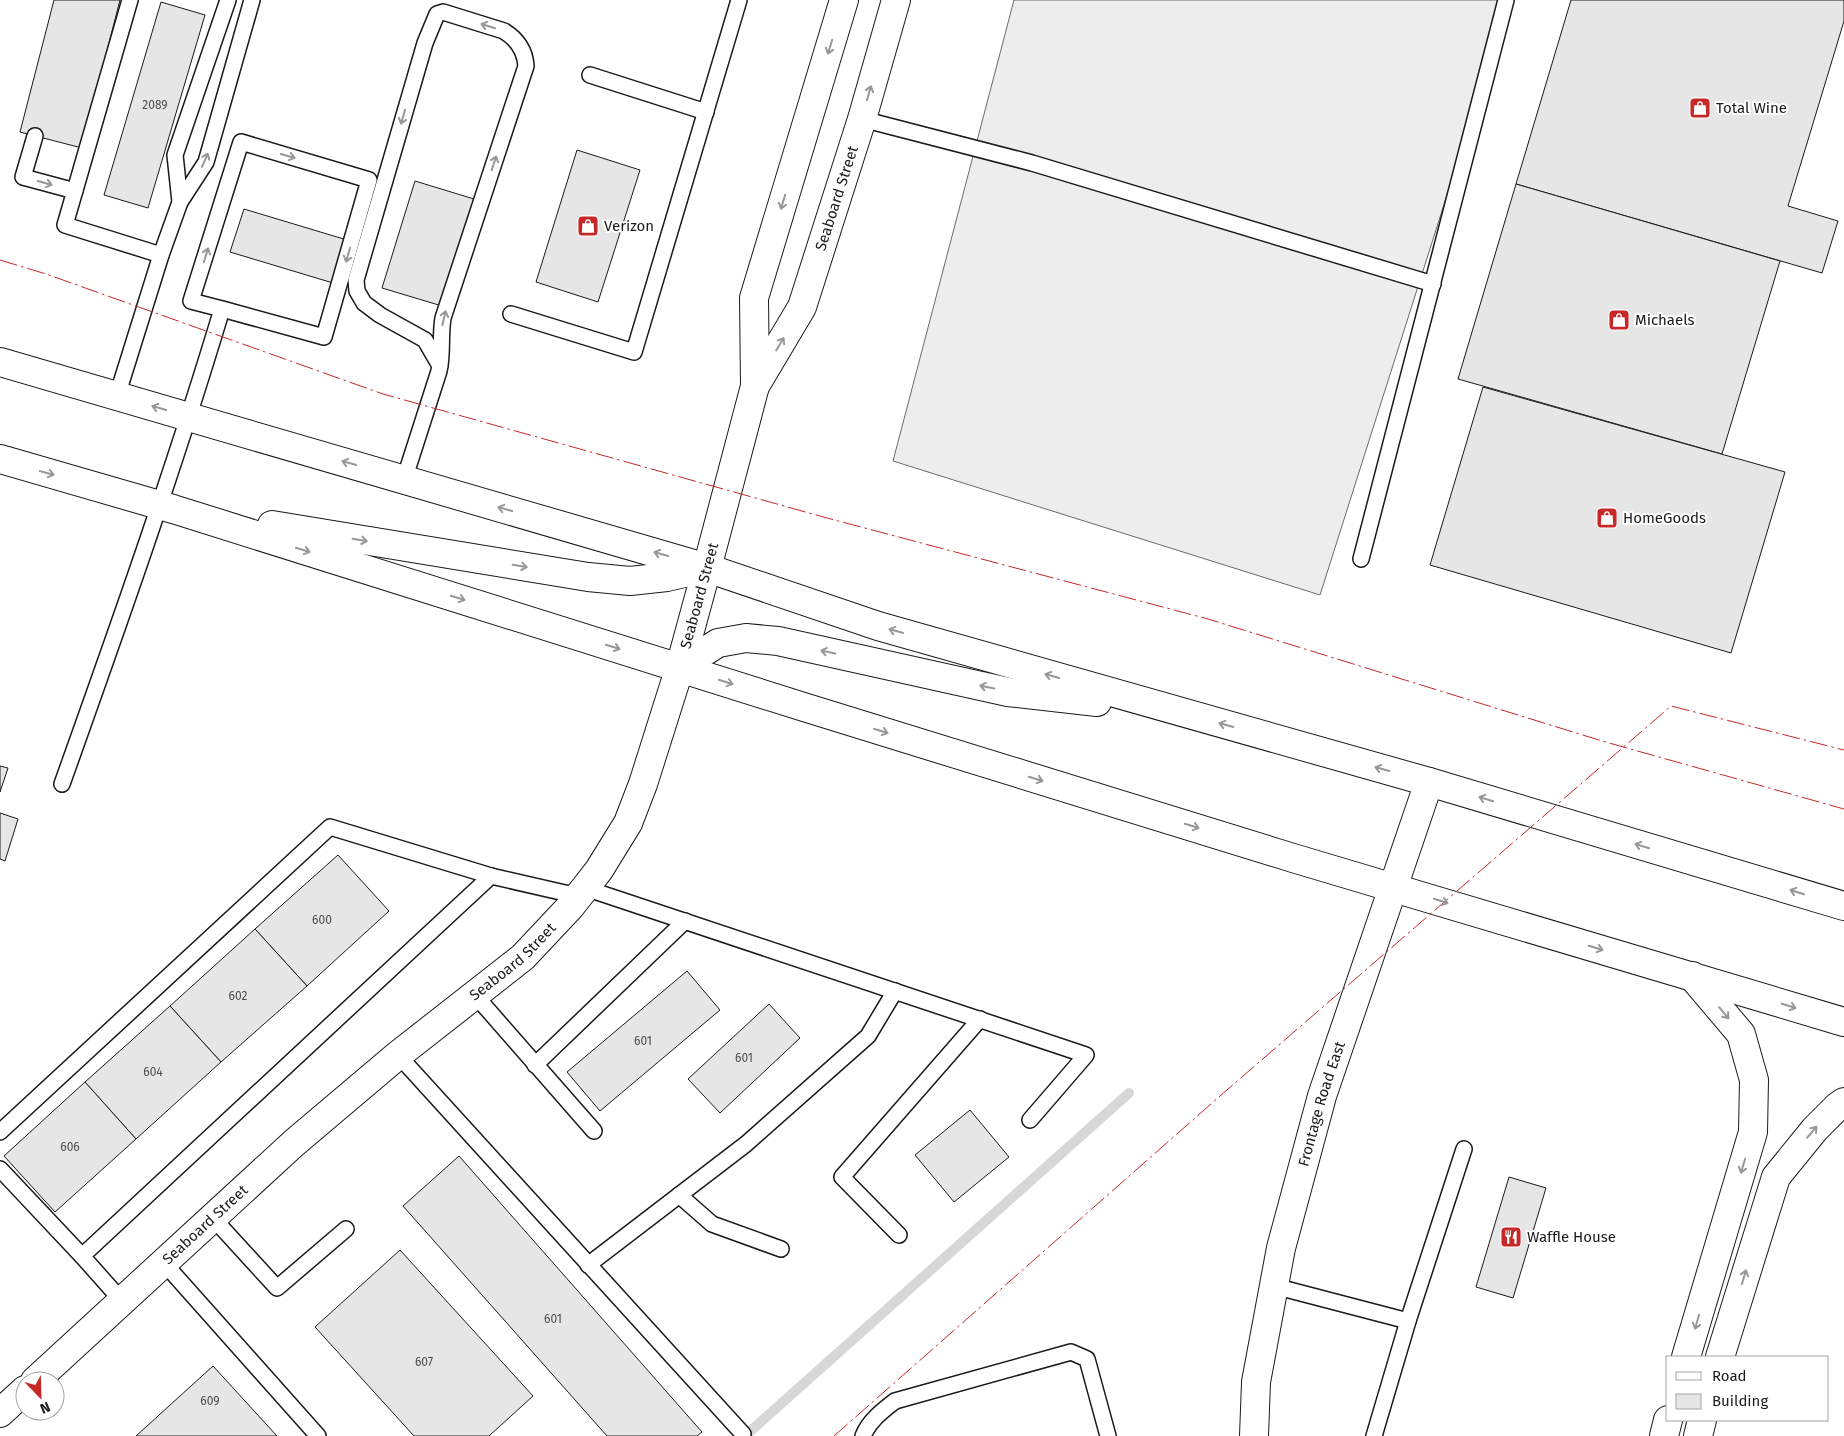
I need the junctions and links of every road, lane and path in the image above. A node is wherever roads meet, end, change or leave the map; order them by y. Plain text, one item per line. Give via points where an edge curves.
1 (130, 0) edge
2 (228, 0) edge
3 (252, 0) edge
4 (739, 0) edge
5 (844, 0) edge
6 (896, 0) edge
7 (1506, 0) edge
8 (590, 75) dead end
9 (706, 112) junction
10 (862, 119) junction
11 (35, 136) dead end
12 (75, 191) junction
13 (180, 202) junction
14 (161, 255) junction
15 (1433, 284) junction
16 (222, 309) junction
17 (511, 314) dead end
18 (0, 362) edge
19 (440, 366) junction
20 (754, 386) junction
21 (117, 396) junction
22 (190, 417) junction
23 (0, 459) edge
24 (404, 480) junction
25 (166, 507) junction
26 (1361, 559) dead end
27 (707, 568) junction
28 (680, 667) junction
29 (1174, 710) junction
30 (1429, 782) junction
31 (62, 784) dead end
32 (491, 876) junction
33 (1394, 888) junction
34 (582, 892) junction
35 (1844, 906) edge
36 (685, 921) junction
37 (1692, 976) junction
38 (895, 991) junction
39 (474, 994) junction
40 (980, 1019) junction
41 (1844, 1022) edge
42 (398, 1055) junction
43 (535, 1064) junction
44 (1844, 1102) edge
45 (1030, 1120) dead end
46 (594, 1131) dead end
47 (0, 1132) edge
48 (1464, 1149) dead end
49 (0, 1169) edge
50 (679, 1195) junction
51 (213, 1218) junction
52 (346, 1229) dead end
53 (899, 1235) dead end
54 (781, 1249) dead end
55 (82, 1256) junction
56 (164, 1263) junction
57 (588, 1265) junction
58 (1274, 1286) junction
59 (122, 1301) junction
60 (1408, 1321) junction
61 (1686, 1356) edge
62 (1720, 1356) edge
63 (46, 1371) edge
64 (15, 1399) edge
65 (0, 1413) edge
66 (1668, 1421) edge
67 (1702, 1421) edge
68 (743, 1434) dead end
69 (318, 1436) edge
70 (863, 1436) edge
71 (1108, 1436) edge
72 (1254, 1436) edge
73 (1374, 1436) edge
74 (1664, 1436) edge
75 (1698, 1436) edge

1 - 12 lane
2 - 13 lane via 174,155
13 -> 3 lane via 206,162
4 - 9 lane
5 -> 20 main road, Seaboard Street via 754,298
10 -> 6 main road, Seaboard Street
7 - 15 lane
8 - 9 lane
9 - 17 lane via 634,352
10 - 15 lane via 1032,163
20 -> 10 main road, Seaboard Street via 802,307
11 -> 12 lane via 23,177
12 - 14 lane via 65,225
13 - 14 lane
14 - 21 lane
15 - 26 lane
16 -> 16 lane via 191,301 241,142 369,180 324,338
16 - 22 lane
18 - 21 main road
19 -> 19 lane via 442,318 526,66 526,57 520,46 504,31 443,12 437,14 425,42 356,280 357,292 364,303 380,316 425,340
19 - 24 lane
20 - 27 main road, Seaboard Street
22 -> 21 main road
24 -> 22 main road
22 - 25 lane
23 -> 25 main road
27 -> 24 main road
25 -> 27 main road via 588,577 630,580 667,577
25 -> 28 main road
25 - 31 lane
27 - 28 main road, Seaboard Street
29 -> 27 main road via 878,626
29 -> 28 main road via 1008,692 778,641 746,638 718,643
28 -> 33 main road
28 - 34 main road, Seaboard Street via 628,823
30 -> 29 main road
30 - 33 main road, Frontage Road East
35 -> 30 main road
32 - 34 lane
32 - 47 lane via 330,827
32 - 55 lane
33 -> 37 main road
33 - 58 main road, Frontage Road East via 1322,1096 1281,1248
34 - 36 lane
34 - 39 main road, Seaboard Street via 523,957
36 - 38 lane
36 - 43 lane
37 -> 41 main road
37 -> 61 main road via 1741,1034 1754,1080 1754,1111 1753,1132
38 - 40 lane
38 - 50 lane via 868,1036 746,1144
39 - 42 main road, Seaboard Street
39 - 43 lane
40 - 45 lane via 1086,1055
40 - 53 lane via 842,1177
42 - 51 main road, Seaboard Street via 294,1143
42 - 57 lane
43 - 46 lane
62 -> 44 main road via 1776,1177 1814,1129
48 - 60 lane
49 - 55 lane
50 - 54 lane via 712,1224
50 - 57 lane
51 - 52 lane via 277,1288
51 - 56 main road, Seaboard Street
55 - 59 lane
56 - 59 main road, Seaboard Street
56 - 69 lane
57 - 68 lane
58 - 60 lane
58 - 72 main road, Frontage Road East via 1256,1382
59 - 63 main road, Seaboard Street
60 - 73 lane
64 - 65 main road
66 - 74 main road
67 - 75 main road
70 - 71 lane via 878,1414 895,1401 1071,1352 1087,1359

